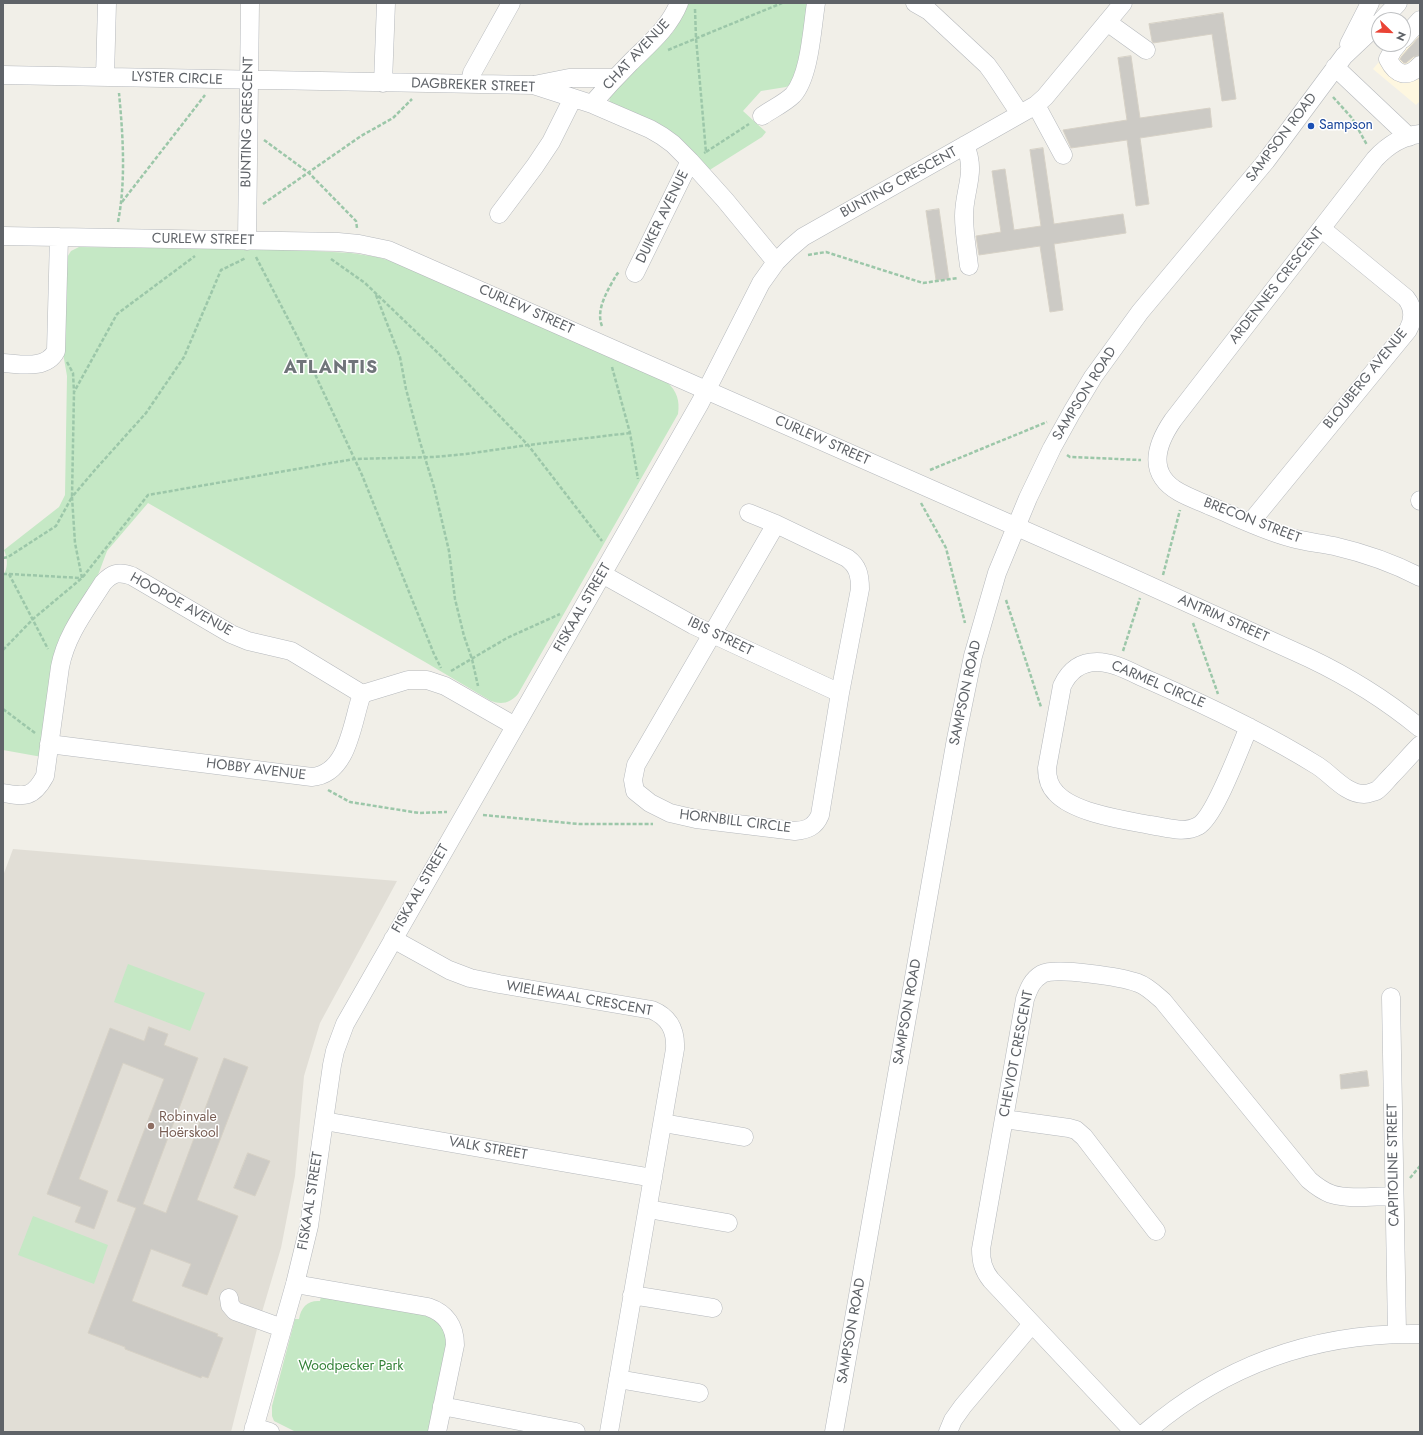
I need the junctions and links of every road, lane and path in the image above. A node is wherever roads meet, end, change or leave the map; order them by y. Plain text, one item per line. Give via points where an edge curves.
1 (107, 3) edge
2 (250, 3) edge
3 (386, 3) edge
4 (511, 3) edge
5 (679, 3) edge
6 (695, 3) edge
7 (782, 3) edge
8 (816, 3) edge
9 (1123, 3) edge
10 (1370, 3) edge
11 (1398, 3) edge
12 (927, 6) edge
13 (1390, 12) edge
14 (1420, 20) edge
15 (1107, 22) junction
16 (1411, 30) edge
17 (1371, 31) edge
18 (696, 38) junction
19 (1146, 50) dead end
20 (663, 52) dead end
21 (1392, 52) edge
22 (1339, 62) junction
23 (1420, 65) edge
24 (3, 75) edge
25 (112, 77) junction
26 (615, 78) junction
27 (217, 80) junction
28 (248, 80) junction
29 (383, 83) junction
30 (419, 84) junction
31 (470, 84) junction
32 (533, 85) junction
33 (1322, 85) junction
34 (573, 98) junction
35 (592, 104) junction
36 (1036, 105) junction
37 (1020, 114) junction
38 (762, 116) joint
39 (1414, 136) edge
40 (248, 140) junction
41 (965, 146) junction
42 (706, 152) junction
43 (1063, 155) dead end
44 (1375, 159) junction
45 (690, 161) junction
46 (309, 173) junction
47 (122, 202) junction
48 (247, 208) junction
49 (499, 214) dead end
50 (1322, 228) junction
51 (3, 236) edge
52 (59, 237) junction
53 (117, 238) junction
54 (207, 240) junction
55 (320, 242) junction
56 (359, 244) junction
57 (251, 247) junction
58 (805, 256) dead end
59 (776, 262) junction
60 (969, 266) joint
61 (635, 273) joint
62 (375, 293) junction
63 (610, 347) junction
64 (56, 351) junction
65 (3, 363) edge
66 (707, 390) junction
67 (74, 392) junction
68 (630, 433) junction
69 (528, 445) junction
70 (1052, 448) junction
71 (1158, 454) junction
72 (424, 457) junction
73 (354, 459) junction
74 (649, 492) junction
75 (1184, 494) junction
76 (72, 497) junction
77 (749, 513) dead end
78 (1250, 523) junction
79 (776, 524) junction
80 (1016, 527) junction
81 (615, 552) junction
82 (3, 558) edge
83 (998, 573) junction
84 (3, 574) edge
85 (9, 574) junction
86 (602, 574) junction
87 (1420, 577) edge
88 (82, 578) junction
89 (103, 583) junction
90 (1152, 587) junction
91 (1192, 605) junction
92 (579, 615) junction
93 (33, 619) junction
94 (713, 634) junction
95 (3, 650) edge
96 (472, 659) junction
97 (1118, 666) junction
98 (60, 667) junction
99 (445, 681) junction
100 (840, 693) junction
101 (362, 694) junction
102 (480, 706) junction
103 (3, 709) edge
104 (1042, 712) dead end
105 (1220, 712) junction
106 (515, 726) junction
107 (1249, 727) junction
108 (1420, 728) edge
109 (49, 744) junction
110 (1420, 745) edge
111 (312, 777) junction
112 (3, 793) edge
113 (670, 814) junction
114 (462, 818) junction
115 (393, 939) junction
116 (1391, 998) dead end
117 (1004, 1119) junction
118 (324, 1121) junction
119 (663, 1123) junction
120 (744, 1137) dead end
121 (653, 1178) junction
122 (1394, 1196) junction
123 (648, 1209) junction
124 (728, 1223) dead end
125 (1156, 1230) dead end
126 (295, 1284) junction
127 (632, 1296) junction
128 (229, 1298) dead end
129 (714, 1308) dead end
130 (1032, 1324) junction
131 (282, 1328) junction
132 (1397, 1333) junction
133 (1420, 1334) edge
134 (618, 1379) junction
135 (699, 1393) dead end
136 (442, 1406) junction
137 (259, 1430) edge
138 (437, 1432) edge
139 (576, 1432) edge
140 (609, 1432) edge
141 (834, 1432) edge
142 (948, 1432) edge
143 (1134, 1432) edge
144 (1146, 1432) edge

1 - 25 street
2 - 28 street, BUNTING CRESCENT
3 - 29 street
4 - 31 street via 472,73
5 - 26 street, CHAT AVENUE via 663,30
6 - 18 path
7 - 18 path
8 - 38 street via 802,81 792,96
9 - 15 street, BUNTING CRESCENT
10 - 22 street, SAMPSON ROAD
11 - 13 street
12 - 37 street via 987,65
14 - 16 street
15 - 19 street
15 - 36 street, BUNTING CRESCENT
17 - 22 street, SAMPSON ROAD
18 - 20 path
18 - 42 path
21 - 23 street via 1388,59 1396,71 1402,74 1410,74
22 - 33 street, SAMPSON ROAD
22 - 39 street, ARDENNES CRESCENT
24 - 25 street, LYSTER CIRCLE
25 - 27 street, LYSTER CIRCLE
25 - 47 path via 123,128
26 - 32 street via 569,78
26 - 35 street, CHAT AVENUE
27 - 28 street, LYSTER CIRCLE
27 - 47 path
28 - 29 street, DAGBREKER STREET
28 - 40 street, BUNTING CRESCENT
29 - 30 street, DAGBREKER STREET
30 - 31 street, DAGBREKER STREET
30 - 46 path via 418,93 393,118 361,136
31 - 32 street, DAGBREKER STREET
32 - 34 street, DAGBREKER STREET
33 - 44 path via 1352,118
33 - 70 street, SAMPSON ROAD via 1266,161 1135,318 1093,377
34 - 35 street, DAGBREKER STREET
34 - 49 street via 536,166
35 - 45 street, DAGBREKER STREET via 650,129 673,144
36 - 37 street, BUNTING CRESCENT
36 - 43 street
37 - 41 street, BUNTING CRESCENT
38 - 42 path
39 - 44 street, ARDENNES CRESCENT via 1390,145
40 - 46 path via 259,136
40 - 48 street, BUNTING CRESCENT
41 - 59 street, BUNTING CRESCENT via 819,227 789,248
41 - 60 street via 971,162 964,216
42 - 45 path
44 - 50 street, ARDENNES CRESCENT
45 - 59 street, DAGBREKER STREET
45 - 61 street, DUIKER AVENUE
46 - 48 path via 260,206
46 - 56 path via 356,221
47 - 53 path via 117,223
48 - 57 street, BUNTING CRESCENT
50 - 71 street, ARDENNES CRESCENT via 1173,420
50 - 78 street, BLOUBERG AVENUE via 1406,298 1412,308 1412,319 1408,330
51 - 52 street, CURLEW STREET
52 - 53 street, CURLEW STREET
52 - 64 street
53 - 54 street, CURLEW STREET
54 - 57 street, CURLEW STREET
54 - 67 path via 203,250 117,314
55 - 56 street, CURLEW STREET
55 - 57 street, CURLEW STREET
55 - 62 path via 320,251
56 - 63 street, CURLEW STREET via 388,250 413,260
57 - 73 path via 300,342
57 - 76 path via 221,270 184,357 146,413
58 - 60 path via 826,252 923,283 970,276
59 - 66 street, BUNTING CRESCENT via 761,282
61 - 63 path via 626,266 617,274 602,302 600,320
62 - 69 path
62 - 72 path via 400,357
63 - 66 street, CURLEW STREET
63 - 68 path via 612,367
64 - 65 street via 51,359 42,363
64 - 67 path via 62,353 73,372
66 - 74 street, FISKAAL STREET
66 - 80 street, CURLEW STREET
67 - 76 path
68 - 69 path
68 - 74 path via 639,486
69 - 72 path
69 - 81 path via 605,544
70 - 71 path via 1070,457
70 - 80 street, SAMPSON ROAD
71 - 75 street, BRECON STREET via 1162,477 1167,484
72 - 73 path
72 - 96 path via 434,487 449,551 455,599
73 - 88 path via 148,496
73 - 99 path
74 - 81 street, FISKAAL STREET
75 - 78 street, BRECON STREET
75 - 90 path
76 - 82 path via 56,526
76 - 88 path via 74,543
77 - 79 street, HORNBILL CIRCLE
78 - 87 street, BRECON STREET via 1292,538 1371,556
79 - 94 street, HORNBILL CIRCLE
79 - 100 street, HORNBILL CIRCLE via 847,558 858,570 860,589
80 - 83 street, SAMPSON ROAD
80 - 90 street, ANTRIM STREET
81 - 86 street, FISKAAL STREET
83 - 104 path
83 - 141 street, SAMPSON ROAD via 973,656 956,739
84 - 85 path
85 - 88 path
85 - 93 path
86 - 92 street, FISKAAL STREET
86 - 94 street, IBIS STREET
88 - 89 path via 93,578
88 - 93 path
89 - 98 street, HOOPOE AVENUE via 68,640
89 - 101 street, HOOPOE AVENUE via 114,574 132,576 239,638 291,651
90 - 91 street, ANTRIM STREET
90 - 97 path
91 - 105 path via 1193,623 1222,707
91 - 108 street, ANTRIM STREET via 1343,675 1382,699
92 - 96 path via 569,609 507,638
92 - 106 street, FISKAAL STREET
93 - 95 path
93 - 98 path via 52,658
94 - 100 street, IBIS STREET
94 - 113 street, HORNBILL CIRCLE via 640,758 634,774 635,791
96 - 99 path
96 - 102 path via 481,698
97 - 105 street, CARMEL CIRCLE
97 - 107 street, CARMEL CIRCLE via 1098,662 1086,663 1069,674 1062,686 1047,775 1056,793 1069,803 1111,818 1172,829 1192,829 1205,820 1214,806
98 - 109 street, HOOPOE AVENUE
99 - 101 street via 408,680
99 - 102 street
100 - 113 street, HORNBILL CIRCLE via 820,815 812,826 795,831 696,820
101 - 111 street, HOBBY AVENUE via 350,735 338,762 320,777
102 - 106 street
103 - 109 path
105 - 107 street, CARMEL CIRCLE
106 - 114 street, FISKAAL STREET
107 - 110 street, CARMEL CIRCLE via 1319,767 1351,791 1358,793 1371,793 1381,787
109 - 111 street, HOBBY AVENUE
109 - 112 street, HOOPOE AVENUE via 45,776 40,786 26,796
111 - 114 path via 328,790 350,802 419,813 450,812
113 - 114 path via 658,824 579,824 486,815
114 - 115 street, FISKAAL STREET
115 - 118 street, FISKAAL STREET via 351,1011 340,1037 332,1065
115 - 119 street, WIELEWAAL CRESCENT via 449,970 470,978 660,1013 671,1025 676,1041
116 - 122 street, CAPITOLINE STREET
117 - 122 street, CHEVIOT CRESCENT via 1029,986 1043,974 1061,971 1122,979 1144,986 1163,1001 1309,1180 1329,1194 1338,1196
117 - 125 street via 1076,1130
117 - 130 street, CHEVIOT CRESCENT via 981,1248 982,1261 986,1274
118 - 121 street, VALK STREET
118 - 126 street, FISKAAL STREET via 309,1226
119 - 120 street
119 - 121 street, WIELEWAAL CRESCENT
121 - 123 street, WIELEWAAL CRESCENT
122 - 132 street, CAPITOLINE STREET
123 - 124 street
123 - 127 street, WIELEWAAL CRESCENT
126 - 131 street, FISKAAL STREET
126 - 136 street via 436,1309 451,1325 455,1338
127 - 129 street
127 - 134 street, WIELEWAAL CRESCENT
128 - 131 street via 230,1305 236,1311
130 - 142 street via 963,1406
130 - 143 street, CHEVIOT CRESCENT
131 - 137 street, FISKAAL STREET
132 - 133 street
132 - 144 street via 1334,1340 1285,1352 1258,1362 1208,1387
134 - 135 street
134 - 140 street, WIELEWAAL CRESCENT
136 - 138 street
136 - 139 street

